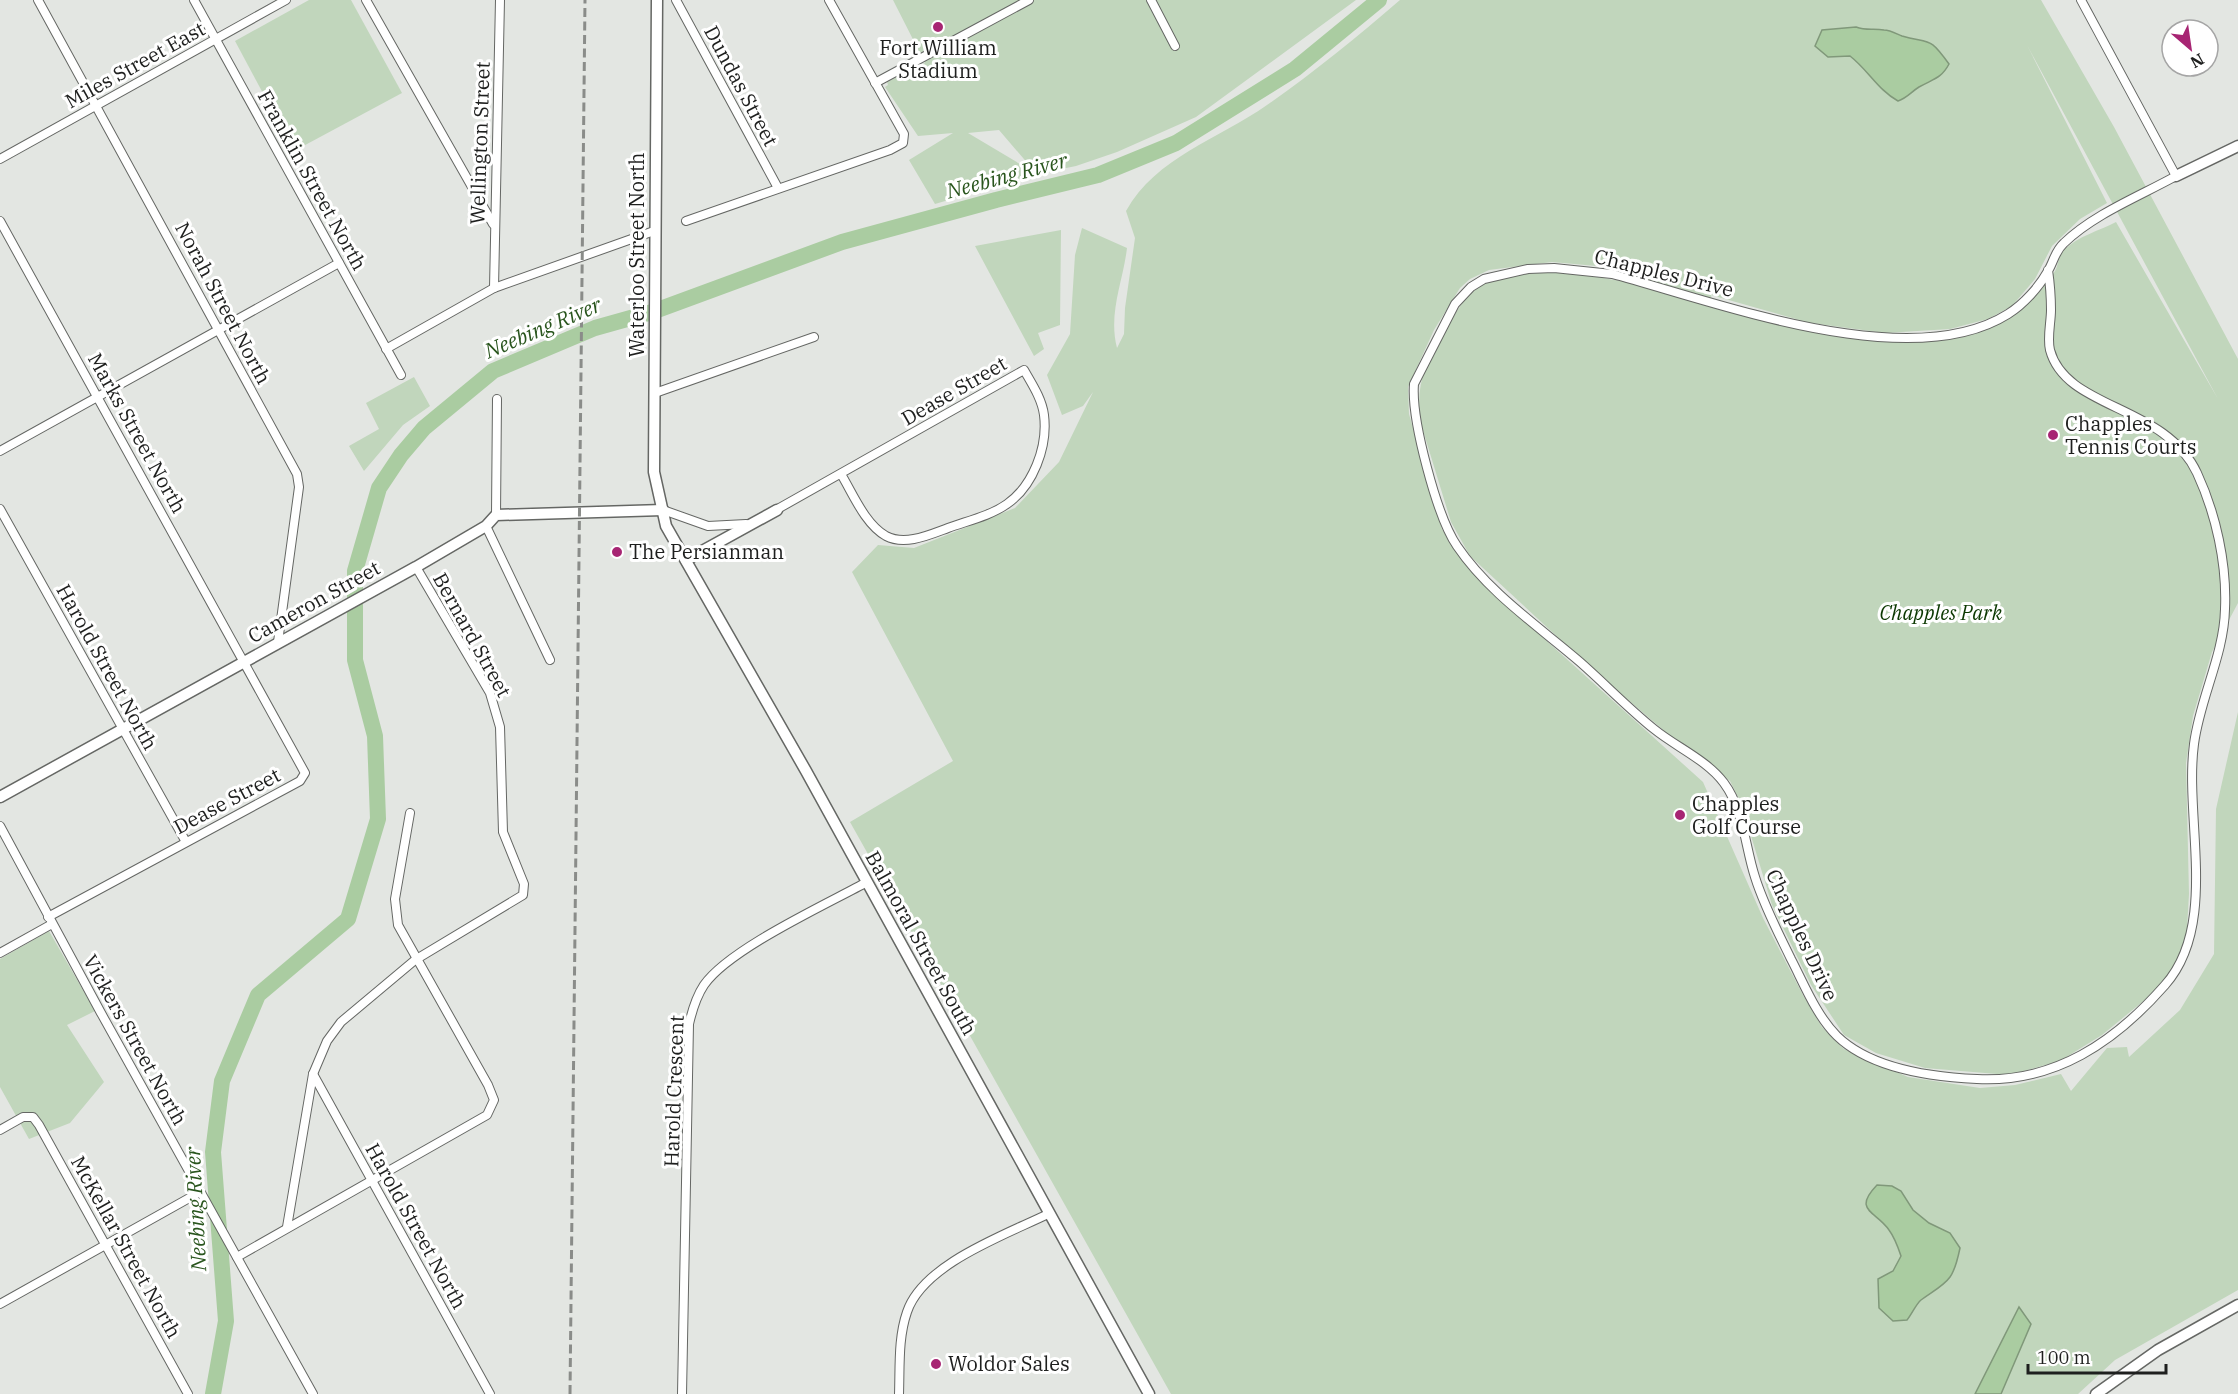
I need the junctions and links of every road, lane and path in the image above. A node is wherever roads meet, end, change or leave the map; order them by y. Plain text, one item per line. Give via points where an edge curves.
1 (38, 0) edge
2 (194, 0) edge
3 (286, 0) edge
4 (366, 0) edge
5 (500, 0) edge
6 (657, 0) edge
7 (676, 0) edge
8 (830, 0) edge
9 (1029, 0) edge
10 (1151, 0) edge
11 (2081, 0) edge
12 (216, 39) junction
13 (1175, 46) dead end
14 (875, 83) junction
15 (98, 105) junction
16 (2238, 146) edge
17 (0, 159) edge
18 (2176, 176) junction
19 (778, 188) junction
20 (686, 220) dead end
21 (0, 221) edge
22 (494, 225) junction
23 (654, 231) junction
24 (339, 263) junction
25 (2049, 270) junction
26 (494, 288) junction
27 (219, 329) junction
28 (814, 337) dead end
29 (386, 349) junction
30 (401, 375) dead end
31 (655, 393) junction
32 (98, 397) junction
33 (497, 399) dead end
34 (0, 451) edge
35 (841, 474) junction
36 (0, 509) edge
37 (663, 510) junction
38 (777, 510) junction
39 (496, 515) junction
40 (486, 526) junction
41 (686, 560) junction
42 (416, 567) junction
43 (278, 642) junction
44 (244, 660) junction
45 (550, 660) dead end
46 (123, 729) junction
47 (0, 798) edge
48 (410, 813) dead end
49 (0, 826) edge
50 (186, 842) junction
51 (867, 882) junction
52 (50, 920) junction
53 (0, 953) edge
54 (415, 960) junction
55 (313, 1074) junction
56 (0, 1130) edge
57 (371, 1179) junction
58 (202, 1196) junction
59 (1048, 1214) junction
60 (287, 1227) junction
61 (106, 1244) junction
62 (237, 1257) junction
63 (0, 1304) edge
64 (2238, 1305) edge
65 (188, 1394) edge
66 (314, 1394) edge
67 (490, 1394) edge
68 (682, 1394) edge
69 (899, 1394) edge
70 (1149, 1394) edge
71 (2096, 1394) edge

1 - 15 street, Norah Street North
2 - 12 street, Franklin Street North
3 - 12 street, Miles Street East
4 - 22 street
5 - 22 street, Wellington Street
6 - 23 main road, Waterloo Street North
7 - 19 street, Dundas Street
8 - 14 street
9 - 14 street
10 - 13 street
11 - 18 street
12 - 15 street, Miles Street East
12 - 24 street, Franklin Street North
14 - 19 street via 904,134 903,143
15 - 17 street, Miles Street East
15 - 27 street, Norah Street North
16 - 18 main road
18 - 25 street, Chapples Drive via 2098,219 2064,243
19 - 20 street
21 - 32 street, Marks Street North
22 - 26 street, Wellington Street
23 - 26 street
23 - 31 main road, Waterloo Street North
24 - 27 street
24 - 29 street, Franklin Street North
25 - 25 street, Chapples Drive via 2023,303 1996,321 1921,338 1833,333 1612,274 1578,269 1528,269 1499,274 1463,294 1414,384 1419,435 1438,501 1456,545 1515,607 1651,727 1724,782 1733,797 1764,903 1827,1024 1856,1050 1920,1072 1965,1078 2012,1080 2060,1067 2097,1046 2151,1000 2182,963 2191,938 2194,746 2223,636 2225,610 2216,527 2198,474 2178,444 2150,423 2064,378 2050,348
26 - 29 street
27 - 32 street
27 - 43 street, Norah Street North via 297,474 299,487
28 - 31 street
29 - 30 street, Franklin Street North
31 - 37 main road, Waterloo Street North via 654,472
32 - 34 street
32 - 44 street, Marks Street North
33 - 39 street
35 - 35 street, Dease Street via 870,522 892,538 913,539 984,515 1007,504 1034,470 1044,432 1039,398 1024,370
35 - 38 street, Dease Street
36 - 46 street, Harold Street North
37 - 38 street, Dease Street via 708,526 743,525
37 - 39 main road
37 - 41 main road, Balmoral Street South via 666,526
38 - 41 main road
39 - 40 main road, Cameron Street
40 - 42 main road, Cameron Street
40 - 45 street
41 - 51 main road, Balmoral Street South
42 - 43 main road, Cameron Street
42 - 54 street, Bernard Street via 490,693 500,727 503,832 524,884 523,895
43 - 44 main road, Cameron Street
44 - 46 main road, Cameron Street
44 - 50 street, Dease Street via 305,773 300,781
46 - 47 main road, Cameron Street
46 - 50 street, Harold Street North
48 - 54 street via 395,916
49 - 52 street, Vickers Street North
50 - 52 street, Dease Street
51 - 59 main road, Balmoral Street South
51 - 68 street, Harold Crescent via 738,953 704,984 692,1009
52 - 53 street, Dease Street
52 - 58 street, Vickers Street North
54 - 55 street via 341,1022 327,1041
54 - 57 street via 494,1100 487,1115
55 - 57 street, Harold Street North
55 - 60 street
56 - 61 street, McKellar Street North via 23,1117 33,1117
57 - 60 street
57 - 67 street, Harold Street North
58 - 61 street
58 - 62 street, Vickers Street North
59 - 69 street via 948,1265 927,1281 907,1310 900,1336
59 - 70 main road, Balmoral Street South
60 - 62 street
61 - 63 street
61 - 65 street, McKellar Street North
62 - 66 street, Vickers Street North
64 - 71 main road via 2158,1350

